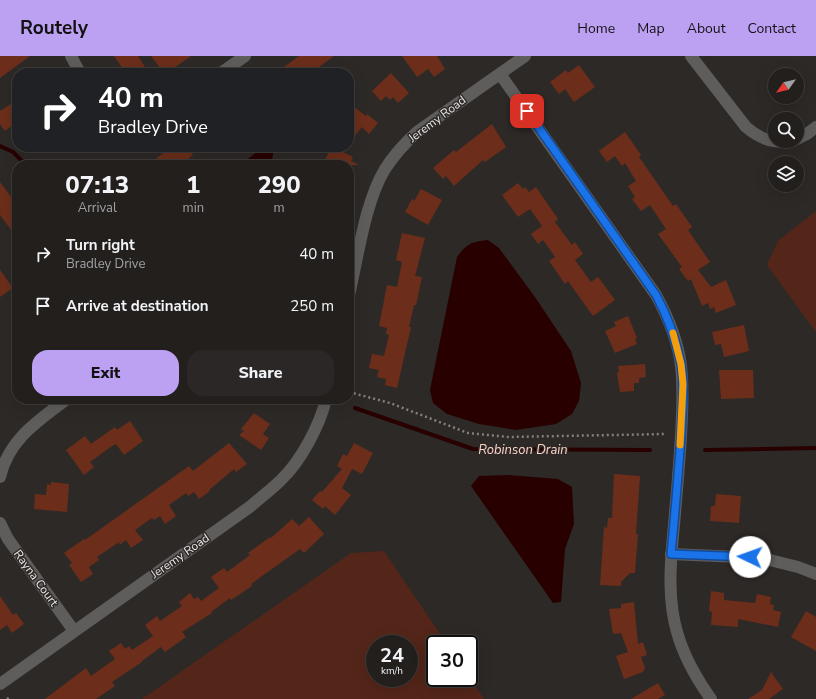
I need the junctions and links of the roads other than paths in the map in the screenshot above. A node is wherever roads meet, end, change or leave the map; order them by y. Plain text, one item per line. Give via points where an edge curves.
1 (71, 56) edge
2 (245, 56) edge
3 (525, 56) edge
4 (694, 60) edge
5 (77, 68) edge
6 (228, 68) edge
7 (500, 74) junction
8 (816, 127) edge
9 (804, 136) edge
10 (768, 140) edge
11 (354, 274) edge
12 (62, 404) edge
13 (325, 404) edge
14 (0, 477) edge
15 (0, 523) edge
16 (671, 554) junction
17 (816, 574) edge
18 (74, 631) junction
19 (0, 684) edge
20 (711, 699) edge

1 - 5 street
2 - 6 street
3 - 7 street, Jeremy Road
4 - 10 street via 746,127
7 - 11 street, Jeremy Road via 417,132 403,145 375,190
7 - 16 street via 656,295 671,327 681,364 683,384
8 - 9 street
12 - 14 street via 22,435 7,457
13 - 18 street, Jeremy Road via 312,436 282,479 251,506
15 - 18 street, Rayna Court via 8,539
16 - 17 street via 762,558 798,566
16 - 20 street via 670,589 677,632 694,675
18 - 19 street, Jeremy Road

